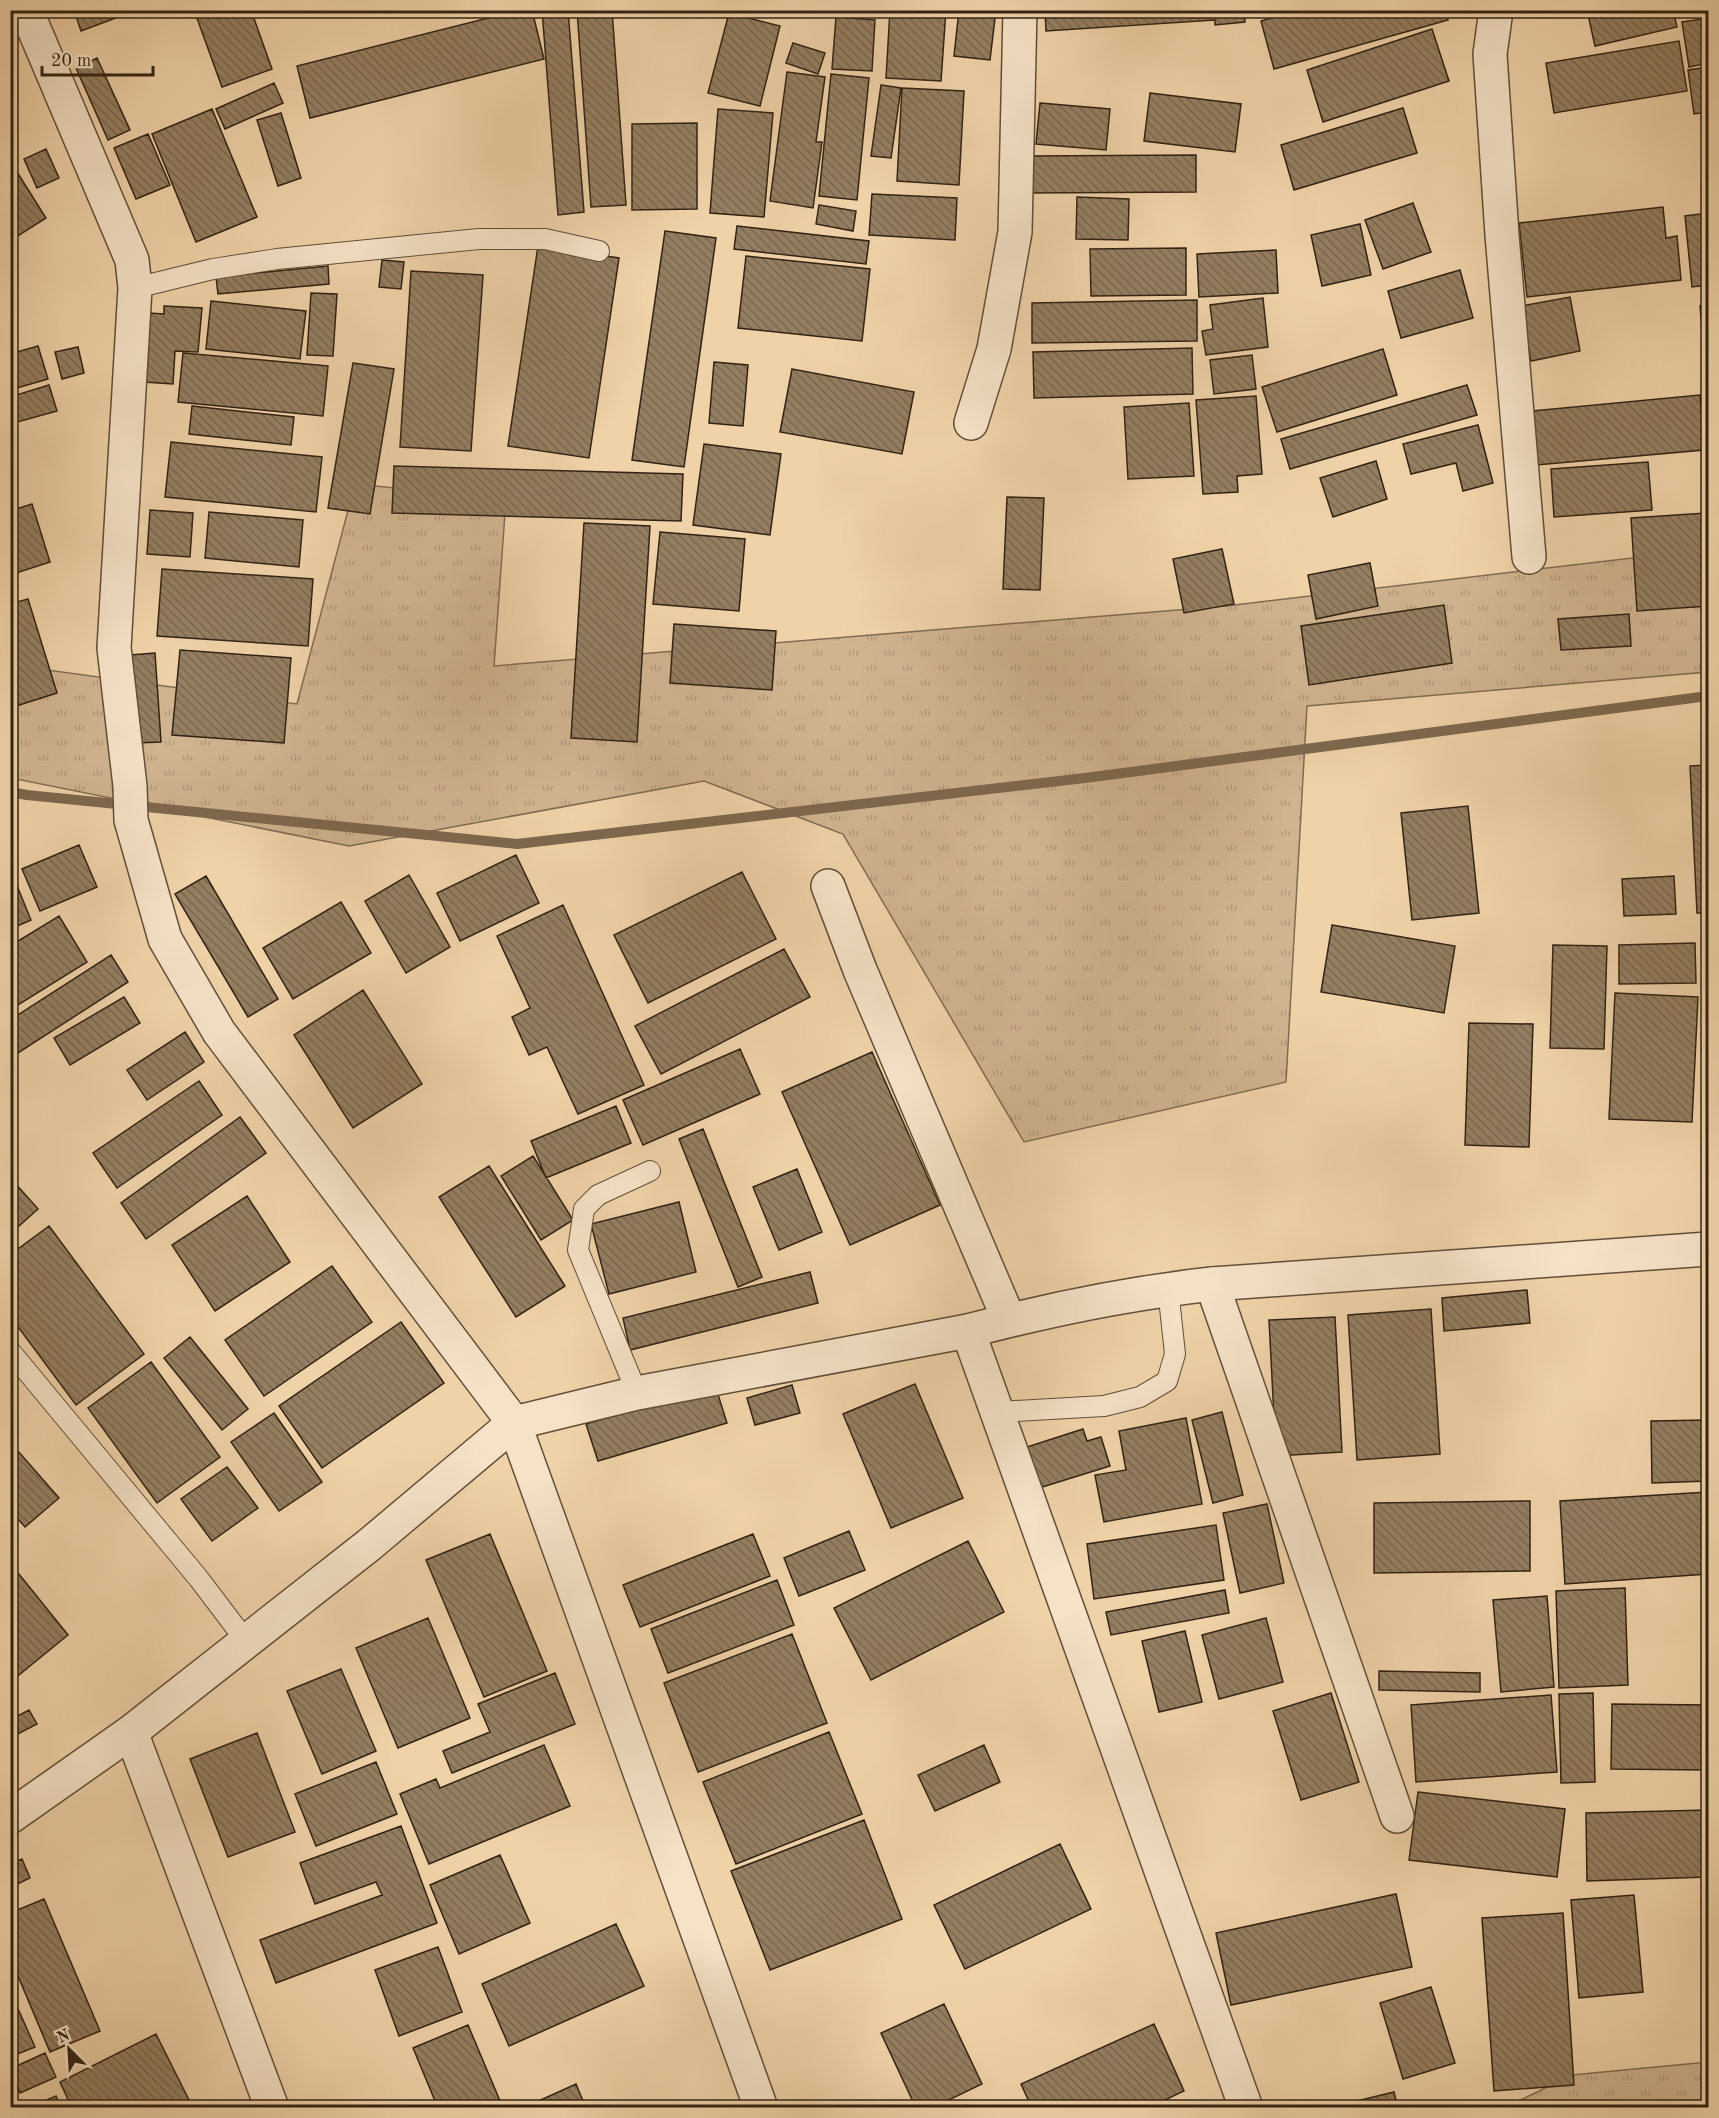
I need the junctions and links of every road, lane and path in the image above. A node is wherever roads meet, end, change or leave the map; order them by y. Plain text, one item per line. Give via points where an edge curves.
1 (26, 10) edge
2 (1020, 10) edge
3 (1496, 10) edge
4 (598, 251) dead end
5 (135, 288) junction
6 (971, 423) dead end
7 (1529, 557) dead end
8 (828, 886) dead end
9 (650, 1171) dead end
10 (1708, 1249) edge
11 (1212, 1284) junction
12 (1168, 1288) junction
13 (1009, 1320) junction
14 (968, 1331) junction
15 (10, 1351) edge
16 (637, 1394) junction
17 (997, 1412) junction
18 (514, 1423) junction
19 (246, 1641) junction
20 (131, 1732) junction
21 (1397, 1816) dead end
22 (10, 1817) edge
23 (272, 2108) edge
24 (761, 2108) edge
25 (1245, 2108) edge

1 - 5 street via 132,260
2 - 6 street via 1015,232 994,349
3 - 7 street via 1490,54
4 - 5 lane via 545,239 479,239 277,259 213,269
5 - 18 street via 114,648 131,820 165,939 219,1032
8 - 13 street
9 - 16 lane via 598,1195 584,1209 578,1250
10 - 11 street
11 - 12 street
11 - 21 street
12 - 13 street
12 - 17 lane via 1174,1354 1167,1380 1140,1397 1104,1406
13 - 14 street
14 - 16 street
14 - 17 street
15 - 19 lane
16 - 18 street
17 - 25 street
18 - 19 street via 369,1545
18 - 24 street
19 - 20 street
20 - 22 street
20 - 23 street

